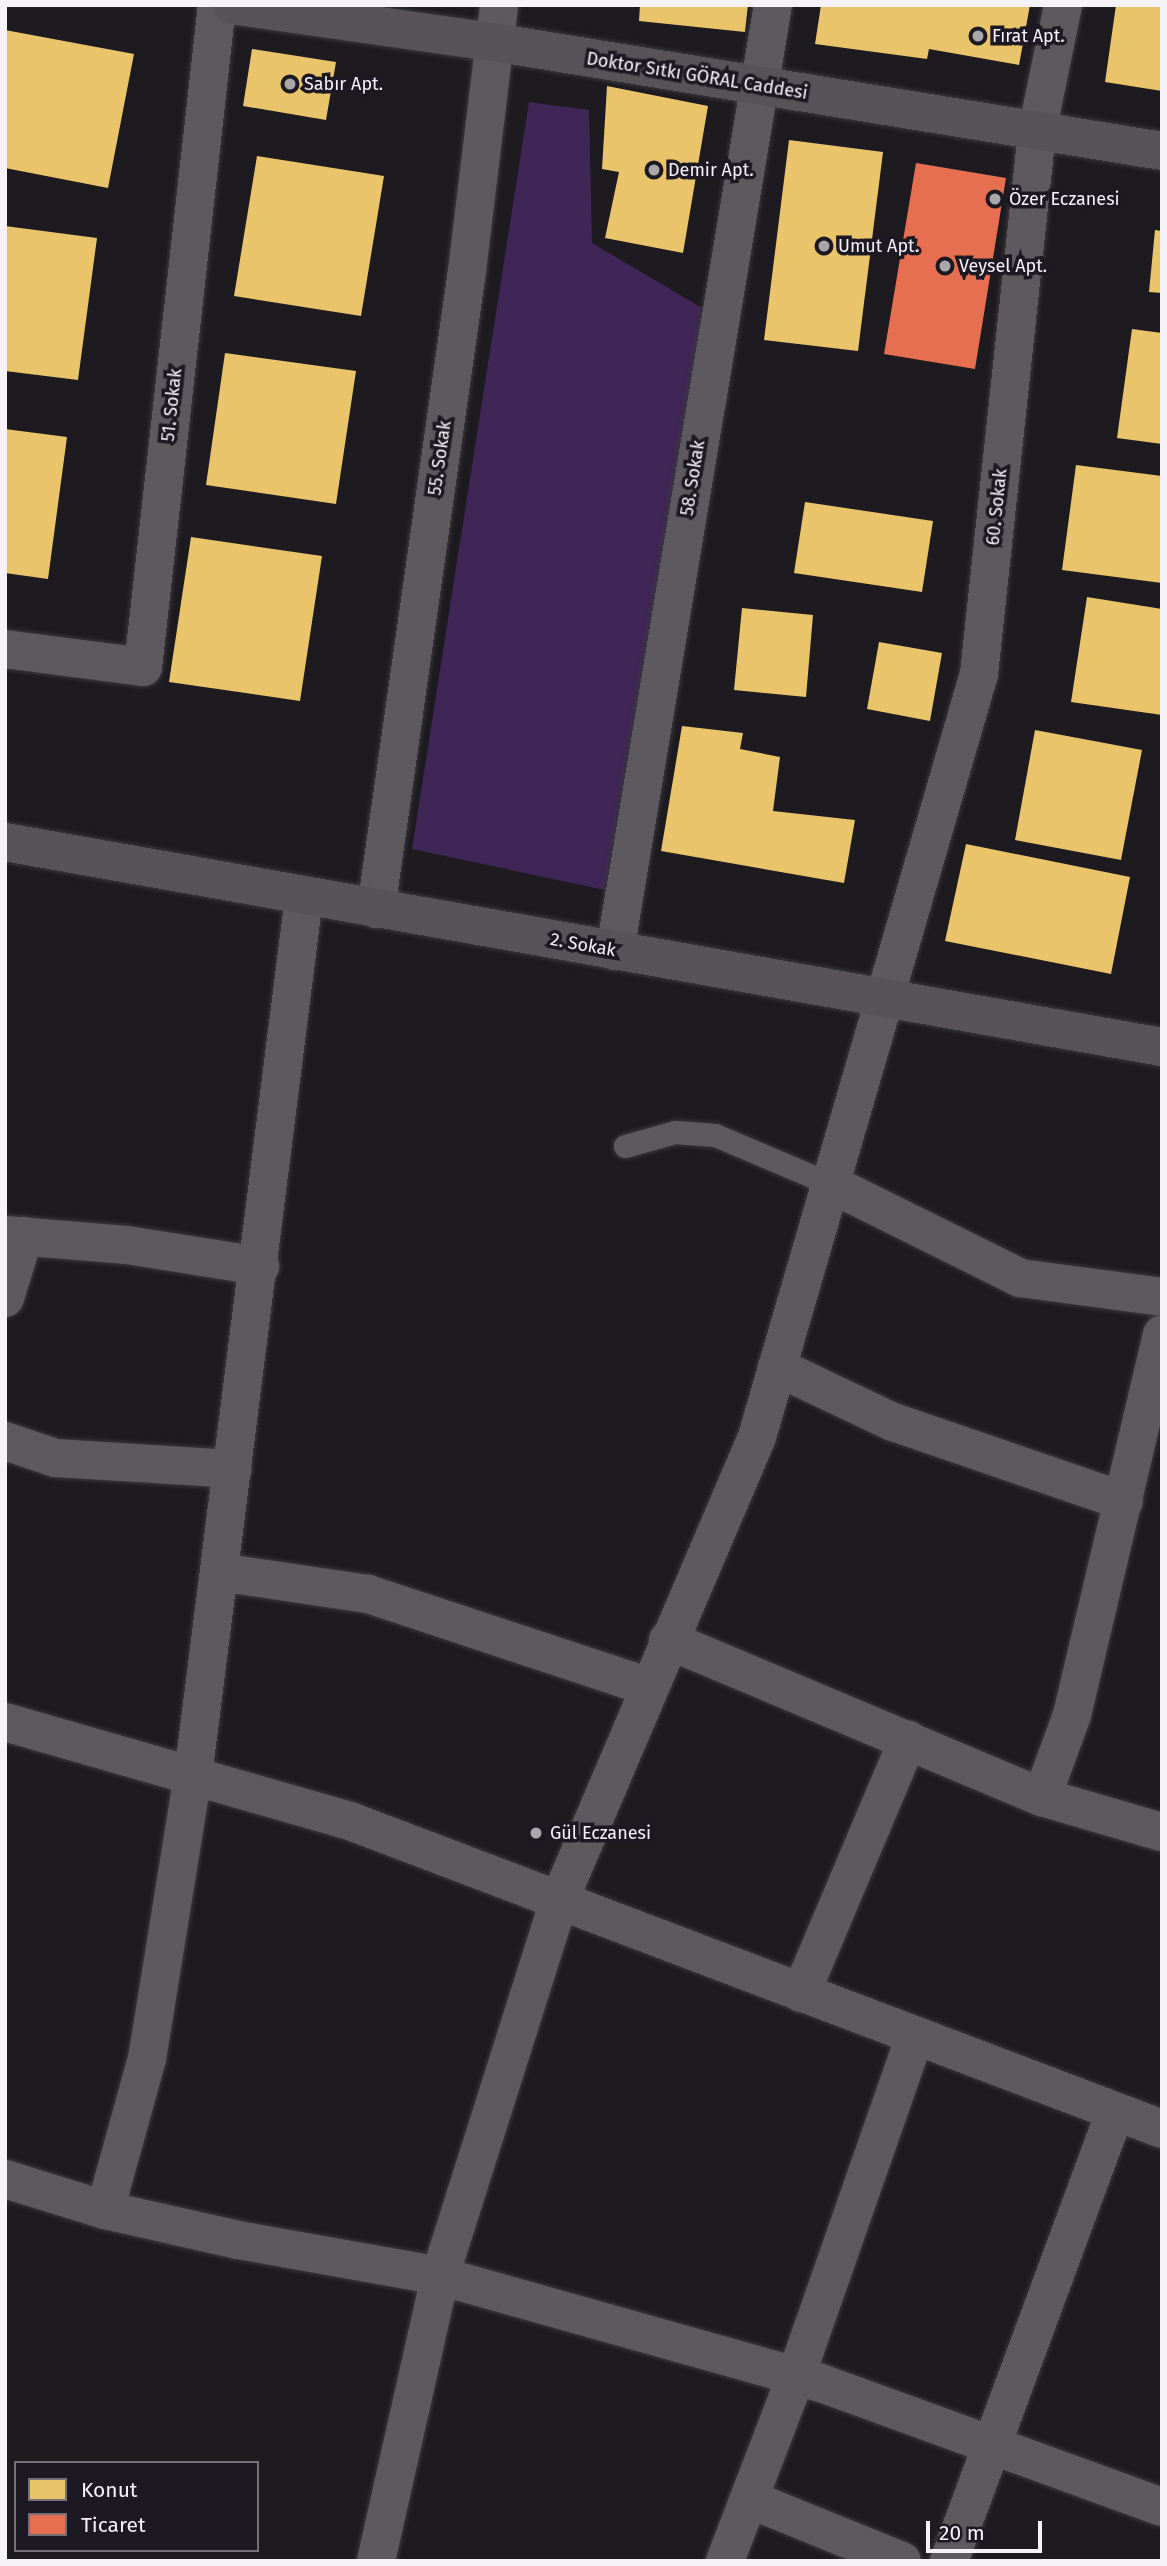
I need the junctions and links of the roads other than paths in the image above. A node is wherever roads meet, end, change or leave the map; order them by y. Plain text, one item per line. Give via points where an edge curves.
1 (217, 5) edge
2 (232, 5) edge
3 (499, 5) edge
4 (773, 5) edge
5 (1063, 5) edge
6 (493, 42) junction
7 (757, 86) junction
8 (1037, 132) junction
9 (1162, 151) edge
10 (5, 649) edge
11 (5, 842) edge
12 (304, 897) junction
13 (376, 909) junction
14 (615, 951) junction
15 (881, 998) junction
16 (1162, 1047) edge
17 (625, 1146) dead end
18 (833, 1185) junction
19 (15, 1235) edge
20 (260, 1266) junction
21 (1162, 1297) edge
22 (5, 1298) edge
23 (1162, 1334) edge
24 (777, 1367) junction
25 (5, 1441) edge
26 (233, 1469) junction
27 (1139, 1483) edge
28 (219, 1572) junction
29 (668, 1640) junction
30 (649, 1687) junction
31 (6, 1727) edge
32 (908, 1740) junction
33 (193, 1776) junction
34 (1042, 1797) junction
35 (1162, 1832) edge
36 (559, 1901) junction
37 (801, 1993) junction
38 (915, 2036) junction
39 (1115, 2112) junction
40 (1162, 2129) edge
41 (5, 2179) edge
42 (105, 2210) junction
43 (440, 2276) junction
44 (796, 2376) junction
45 (989, 2444) junction
46 (748, 2499) junction
47 (1162, 2507) edge
48 (376, 2561) edge
49 (725, 2561) edge
50 (902, 2561) edge
51 (949, 2561) edge

1 - 10 street, 51. Sokak via 143,667
2 - 6 street, Doktor Sıtkı GÖRAL Caddesi
3 - 6 street, 55. Sokak
4 - 7 street, 58. Sokak
5 - 8 street, 60. Sokak
6 - 7 street, Doktor Sıtkı GÖRAL Caddesi
6 - 13 street, 55. Sokak via 467,271
7 - 8 street, Doktor Sıtkı GÖRAL Caddesi
7 - 14 street, 58. Sokak
8 - 9 street, Doktor Sıtkı GÖRAL Caddesi
8 - 15 street, 60. Sokak via 979,674
11 - 12 street, 2. Sokak
12 - 13 street, 2. Sokak
12 - 20 street
13 - 14 street, 2. Sokak
14 - 15 street, 2. Sokak
15 - 16 street, 2. Sokak
15 - 18 street, 60. Sokak
17 - 18 lane via 676,1132 715,1135
18 - 21 street via 1020,1278
18 - 24 street, 60. Sokak
19 - 20 street via 127,1245
19 - 22 street
20 - 26 street
23 - 27 street
24 - 27 street via 893,1422
24 - 29 street, 60. Sokak via 757,1437
25 - 26 street via 55,1458
26 - 28 street
27 - 34 street via 1072,1715
28 - 30 street via 368,1594
28 - 33 street
29 - 30 street, 60. Sokak
29 - 32 street
30 - 36 street, 60. Sokak
31 - 33 street
32 - 34 street
32 - 37 street
33 - 36 street via 349,1821
33 - 42 street via 147,2059
34 - 35 street
36 - 37 street
36 - 43 street, 60. Sokak
37 - 38 street
38 - 39 street
38 - 44 street
39 - 40 street
39 - 45 street
41 - 42 street
42 - 43 street via 238,2240
43 - 44 street
43 - 48 street, 60. Sokak
44 - 45 street
44 - 46 street
45 - 47 street
45 - 51 street
46 - 49 street
46 - 50 street

